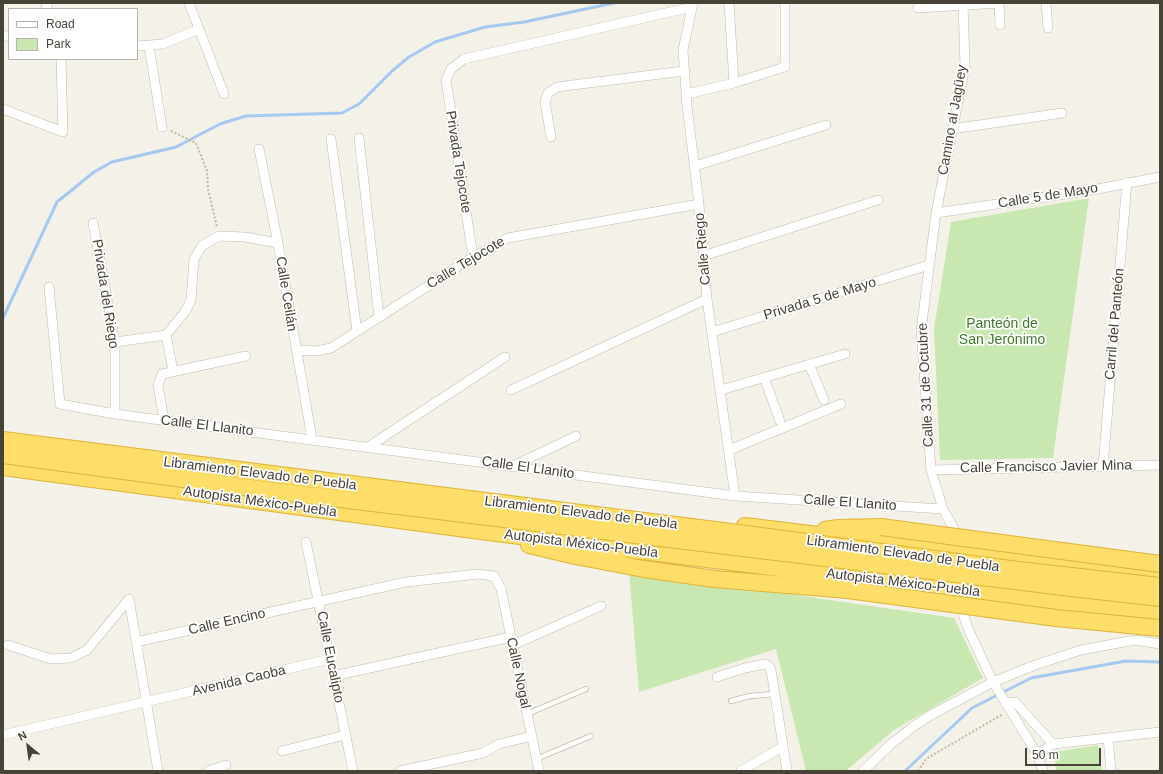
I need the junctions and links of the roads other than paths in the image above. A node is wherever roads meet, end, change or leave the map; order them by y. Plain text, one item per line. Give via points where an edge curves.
1 (189, 3) edge
2 (729, 3) edge
3 (785, 3) edge
4 (1000, 3) edge
5 (1046, 3) edge
6 (963, 4) edge
7 (693, 5) edge
8 (918, 8) dead end
9 (1000, 25) dead end
10 (1048, 28) dead end
11 (199, 29) junction
12 (138, 46) edge
13 (149, 46) junction
14 (61, 60) edge
15 (684, 71) junction
16 (734, 83) junction
17 (224, 94) dead end
18 (687, 94) junction
19 (3, 109) edge
20 (1062, 113) dead end
21 (826, 125) dead end
22 (165, 129) road end
23 (952, 129) junction
24 (551, 137) dead end
25 (358, 138) dead end
26 (331, 139) dead end
27 (259, 149) dead end
28 (695, 166) junction
29 (1160, 177) edge
30 (1127, 182) junction
31 (878, 200) dead end
32 (699, 204) junction
33 (936, 213) junction
34 (93, 223) dead end
35 (278, 243) junction
36 (704, 256) junction
37 (473, 257) junction
38 (929, 265) junction
39 (49, 287) dead end
40 (707, 298) junction
41 (379, 317) junction
42 (357, 331) junction
43 (712, 332) junction
44 (166, 335) junction
45 (114, 342) junction
46 (296, 350) junction
47 (845, 354) dead end
48 (246, 356) dead end
49 (505, 357) dead end
50 (809, 364) junction
51 (173, 371) junction
52 (764, 377) junction
53 (511, 390) dead end
54 (721, 390) junction
55 (824, 400) dead end
56 (841, 404) dead end
57 (114, 414) junction
58 (164, 420) junction
59 (780, 421) dead end
60 (3, 432) edge
61 (576, 436) dead end
62 (312, 439) junction
63 (3, 440) edge
64 (368, 447) junction
65 (729, 450) junction
66 (3, 455) edge
67 (1160, 464) edge
68 (513, 466) junction
69 (1102, 466) junction
70 (3, 467) edge
71 (931, 470) junction
72 (735, 496) junction
73 (943, 509) junction
74 (954, 529) dead end
75 (496, 533) junction
76 (809, 534) junction
77 (306, 542) dead end
78 (1160, 564) edge
79 (494, 576) joint
80 (1160, 577) edge
81 (1160, 586) edge
82 (1160, 598) edge
83 (318, 601) junction
84 (601, 606) dead end
85 (962, 611) dead end
86 (1160, 615) edge
87 (1160, 628) edge
88 (512, 641) junction
89 (136, 642) junction
90 (8, 644) dead end
91 (1160, 644) edge
92 (330, 659) junction
93 (333, 676) junction
94 (716, 677) dead end
95 (994, 684) junction
96 (586, 689) dead end
97 (775, 694) junction
98 (731, 701) dead end
99 (147, 702) junction
100 (1006, 705) junction
101 (527, 714) junction
102 (1160, 732) edge
103 (3, 735) edge
104 (345, 735) junction
105 (532, 736) junction
106 (591, 736) dead end
107 (1108, 738) junction
108 (1053, 744) junction
109 (782, 747) junction
110 (282, 751) dead end
111 (1037, 754) junction
112 (536, 759) junction
113 (226, 765) dead end
114 (158, 771) edge
115 (208, 771) edge
116 (352, 771) edge
117 (400, 771) edge
118 (539, 771) edge
119 (741, 771) edge
120 (787, 771) edge
121 (863, 771) edge
122 (1043, 771) edge
123 (1111, 771) edge

1 - 11 street
2 - 16 street
3 - 16 street via 785,67
4 - 6 street
4 - 9 street
5 - 10 street
6 - 8 street
6 - 23 street, Camino al Jagüey via 965,66
7 - 15 street, Calle Riego via 683,50
7 - 37 street, Privada Tejocote via 464,59 451,69 446,80
11 - 13 street via 163,44
11 - 17 street
12 - 13 street
13 - 22 street
14 - 19 street via 63,132
15 - 18 street, Calle Riego
15 - 24 street via 557,87 548,93 545,102
16 - 18 street
18 - 28 street, Calle Riego
20 - 23 street
21 - 28 street
23 - 33 street, Camino al Jagüey
25 - 41 street
26 - 42 street
27 - 35 street, Calle Ceilán
28 - 32 street, Calle Riego
29 - 30 street, Calle 5 de Mayo
30 - 33 street, Calle 5 de Mayo via 1092,190
30 - 69 street, Carril del Panteón
31 - 36 street
32 - 36 street, Calle Riego
32 - 37 street, Calle Tejocote via 508,238
33 - 38 street, Calle 31 de Octubre
34 - 45 street, Privada del Riego
35 - 44 street via 245,237 219,236 202,246 194,259 191,300 186,312
35 - 46 street, Calle Ceilán
36 - 40 street, Calle Riego
37 - 41 street, Calle Tejocote
38 - 43 street, Privada 5 de Mayo
38 - 71 street, Calle 31 de Octubre via 921,331
39 - 57 street, Calle El Llanito via 60,404
40 - 43 street, Calle Riego
40 - 53 street
41 - 42 street, Calle Tejocote
42 - 46 street, Calle Tejocote via 331,348 316,351
43 - 54 street, Calle Riego
44 - 45 street
44 - 51 street
45 - 57 street, Privada del Riego
46 - 62 street, Calle Ceilán
47 - 50 street
48 - 51 street
49 - 64 street
50 - 52 street
50 - 55 street
51 - 58 street via 162,374 158,383
52 - 54 street
52 - 59 street
54 - 65 street, Calle Riego
56 - 65 street
57 - 58 street, Calle El Llanito
58 - 62 street, Calle El Llanito
60 - 76 highway via 354,479
61 - 68 street
62 - 64 street, Calle El Llanito
63 - 81 highway, Libramiento Elevado de Puebla, bridge
64 - 68 street, Calle El Llanito
65 - 72 street, Calle Riego
66 - 82 highway, Libramiento Elevado de Puebla, bridge via 266,490
67 - 69 street, Calle Francisco Javier Mina
68 - 72 street, Calle El Llanito
69 - 71 street, Calle Francisco Javier Mina
70 - 75 highway, Autopista México-Puebla
71 - 73 street, Calle 31 de Octubre
72 - 73 street, Calle El Llanito
73 - 74 street, Calle 31 de Octubre
75 - 86 highway, Autopista México-Puebla
75 - 87 highway, bridge via 535,547 644,569 714,579 848,590 1056,618
76 - 78 highway, bridge via 838,528 881,527
76 - 80 highway
77 - 83 street, Calle Eucalipto
79 - 83 street, Calle Encino via 478,574 406,582
79 - 88 street, Calle Nogal via 501,589
83 - 89 street, Calle Encino
83 - 92 street, Calle Eucalipto
84 - 88 street
85 - 95 street
88 - 93 street
88 - 101 street, Calle Nogal
89 - 90 street via 129,599 87,650 71,658 51,659
89 - 99 street
91 - 95 street via 1135,640 1082,650 1035,665
92 - 93 street, Calle Eucalipto
92 - 99 street, Avenida Caoba
93 - 104 street, Calle Eucalipto
94 - 97 street via 765,664 771,670
95 - 100 street
95 - 121 street via 914,726
96 - 101 lane
97 - 98 lane
97 - 109 street
99 - 103 street, Avenida Caoba
99 - 114 street
100 - 108 street via 1015,702
100 - 111 street
101 - 105 street, Calle Nogal
102 - 107 street
104 - 110 street
104 - 116 street, Calle Eucalipto
105 - 112 street, Calle Nogal
105 - 117 street via 499,744 483,753
106 - 112 lane
107 - 108 street
107 - 123 street
108 - 111 street
109 - 119 street
109 - 120 street
111 - 122 street
112 - 118 street, Calle Nogal
113 - 115 street

